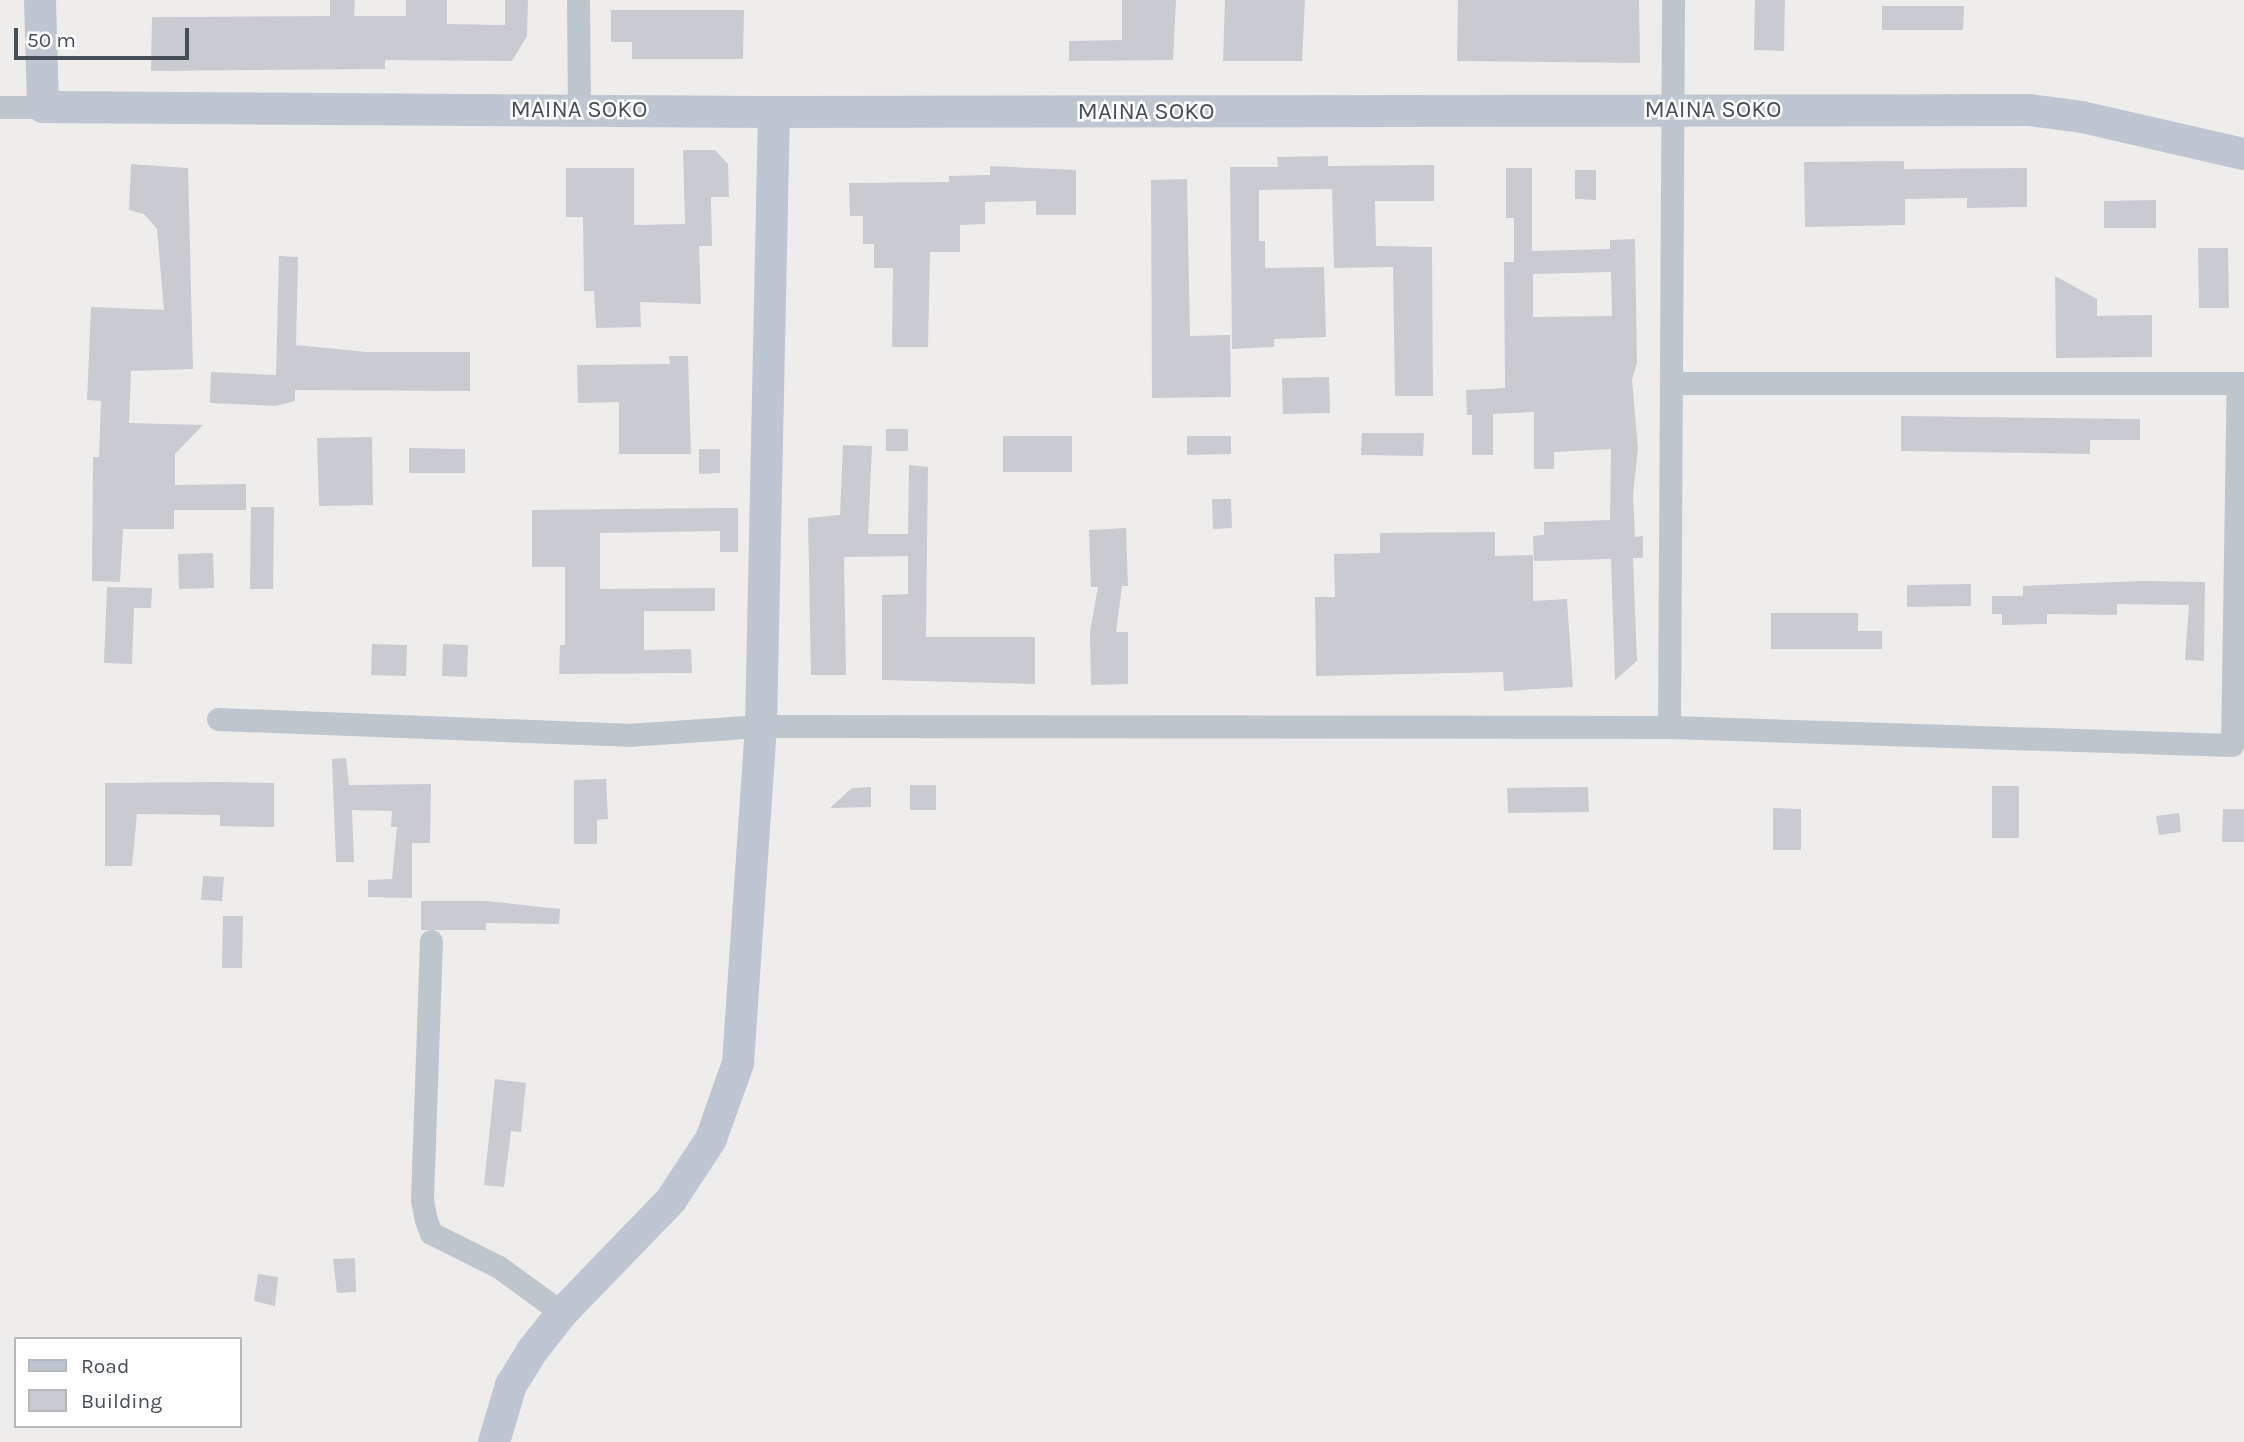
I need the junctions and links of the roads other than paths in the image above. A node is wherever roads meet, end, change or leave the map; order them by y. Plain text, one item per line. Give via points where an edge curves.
1 (40, 0) edge
2 (578, 0) edge
3 (1673, 0) edge
4 (0, 107) edge
5 (43, 107) junction
6 (579, 110) junction
7 (1672, 111) junction
8 (774, 112) junction
9 (2244, 154) edge
10 (1671, 383) junction
11 (2241, 383) edge
12 (218, 719) dead end
13 (761, 726) junction
14 (1668, 727) junction
15 (430, 941) dead end
16 (562, 1313) junction
17 (494, 1442) edge

1 - 5 street
2 - 6 street
3 - 7 street
4 - 5 street
5 - 6 street, MAINA SOKO
6 - 8 street, MAINA SOKO
7 - 8 street, MAINA SOKO
7 - 9 street, MAINA SOKO via 2029,110 2082,117
7 - 10 street
8 - 13 street
10 - 11 street
10 - 14 street
11 - 14 street via 2232,745
12 - 13 street via 628,735
13 - 14 street
13 - 16 street via 738,1063 711,1139 671,1200
15 - 16 street via 422,1200 426,1220 431,1233 499,1267
16 - 17 street via 511,1385

